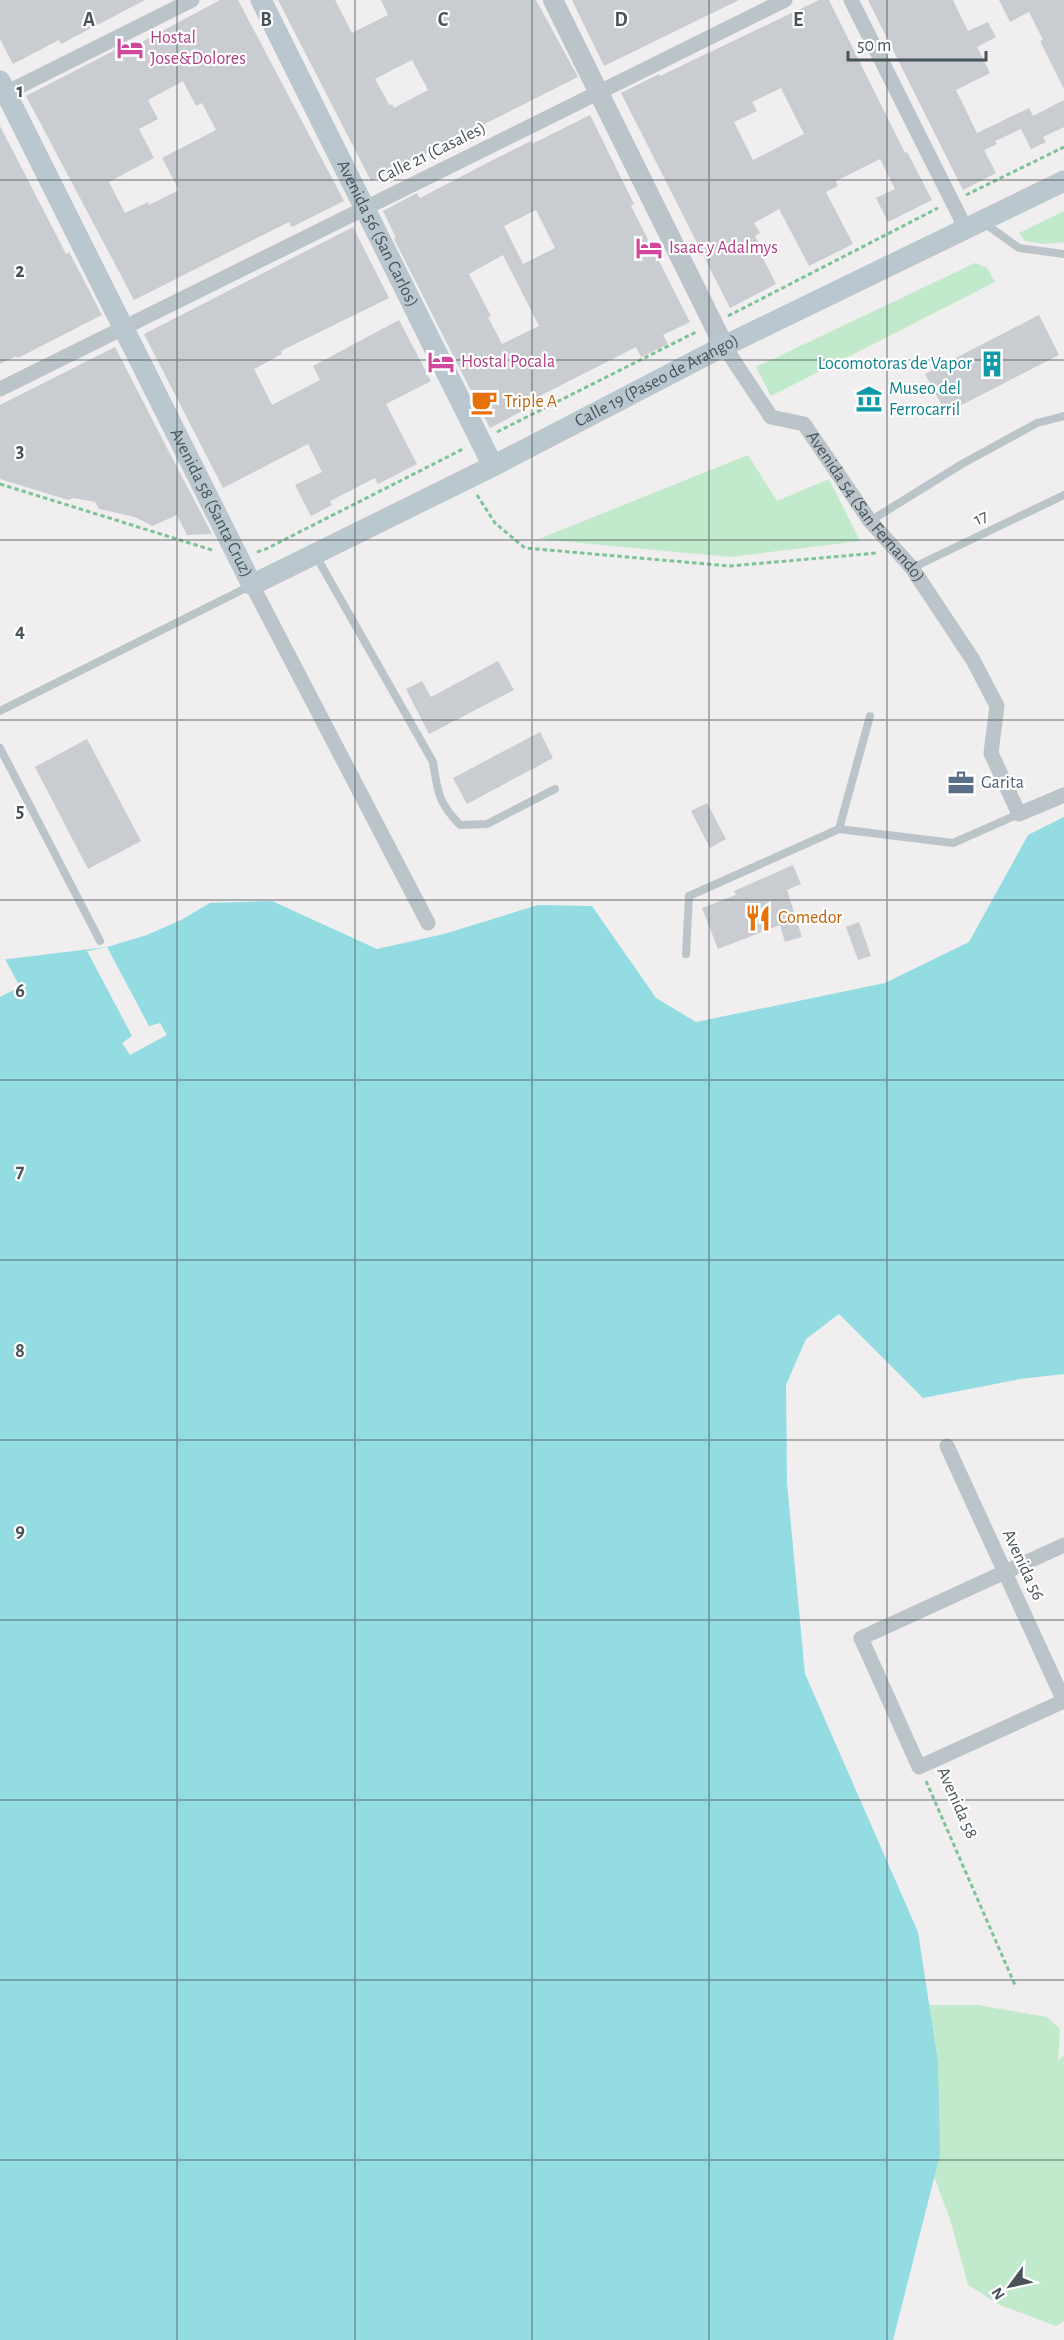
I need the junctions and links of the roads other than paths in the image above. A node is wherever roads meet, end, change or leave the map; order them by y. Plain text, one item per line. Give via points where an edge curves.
1 (192, 0) edge
2 (261, 0) edge
3 (553, 0) edge
4 (785, 0) edge
5 (851, 0) edge
6 (2, 90) edge
7 (599, 92) junction
8 (1064, 181) edge
9 (365, 208) junction
10 (973, 225) junction
11 (1064, 254) edge
12 (122, 329) junction
13 (724, 346) junction
14 (0, 389) edge
15 (1064, 416) edge
16 (493, 466) junction
17 (1064, 495) edge
18 (870, 521) junction
19 (315, 554) junction
20 (912, 568) junction
21 (252, 585) junction
22 (0, 711) edge
23 (870, 716) dead end
24 (0, 748) edge
25 (555, 789) dead end
26 (1064, 795) edge
27 (1019, 814) junction
28 (839, 829) junction
29 (428, 923) dead end
30 (100, 940) dead end
31 (686, 954) dead end
32 (947, 1446) dead end
33 (1064, 1545) edge
34 (1004, 1572) junction
35 (1064, 1701) edge

1 - 6 street
2 - 9 main road, Avenida 56 (San Carlos)
3 - 7 street, Avenida 54 (San Fernando)
4 - 7 street, Calle 21 (Casales)
5 - 10 street via 952,201
6 - 12 main road, Avenida 58 (Santa Cruz)
7 - 9 street, Calle 21 (Casales)
7 - 13 street, Avenida 54 (San Fernando)
8 - 10 main road, Calle 19 (Paseo de Arango)
9 - 12 street, Calle 21 (Casales)
9 - 16 main road, Avenida 56 (San Carlos)
10 - 11 lane via 1019,248
10 - 13 main road, Calle 19 (Paseo de Arango)
12 - 14 street, Calle 21 (Casales)
12 - 21 main road, Avenida 58 (Santa Cruz) via 246,554
13 - 16 main road, Calle 19 (Paseo de Arango)
13 - 18 street, Avenida 54 (San Fernando) via 771,417 804,424
15 - 18 lane via 1037,423
16 - 19 main road, Calle 19 (Paseo de Arango)
17 - 20 lane, 17
18 - 20 street, Avenida 54 (San Fernando)
19 - 21 main road, Calle 19 (Paseo de Arango)
19 - 25 lane via 433,762 444,807 460,825 487,824
20 - 27 street, Avenida 54 (San Fernando) via 973,660 997,706 991,753
21 - 22 lane
21 - 29 street, Avenida 58 (Santa Cruz)
23 - 28 lane
24 - 30 lane
26 - 27 street
27 - 28 lane via 953,843
28 - 31 lane via 689,896
32 - 34 street, Avenida 56
33 - 34 street
34 - 35 street, Avenida 56
34 - 35 street, Avenida 58 via 861,1638 919,1767

